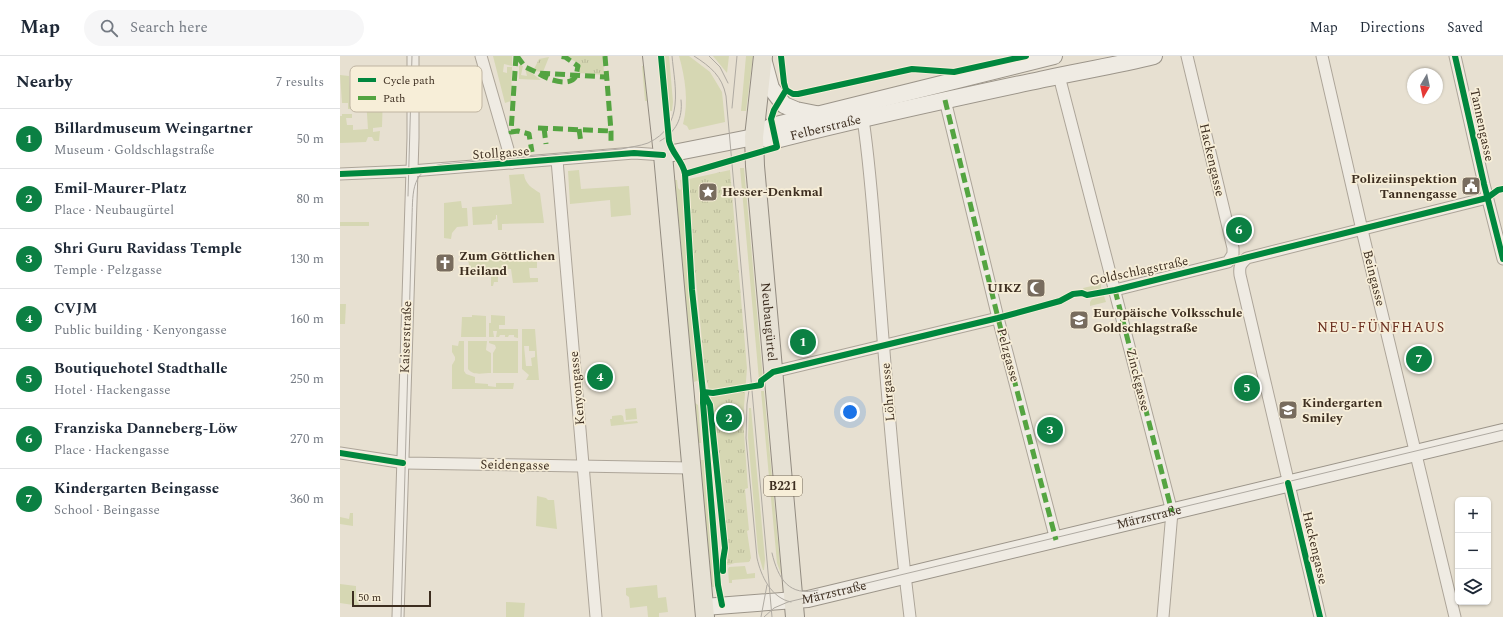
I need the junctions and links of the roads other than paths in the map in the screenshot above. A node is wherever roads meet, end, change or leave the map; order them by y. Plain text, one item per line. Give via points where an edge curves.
1 (413, 56) edge
2 (481, 56) edge
3 (652, 56) edge
4 (1054, 56) edge
5 (1154, 56) edge
6 (1187, 56) edge
7 (1322, 56) edge
8 (1455, 56) edge
9 (763, 58) edge
10 (413, 66) edge
11 (1058, 76) junction
12 (945, 100) junction
13 (412, 112) edge
14 (818, 114) junction
15 (863, 119) junction
16 (754, 137) junction
17 (663, 155) junction
18 (557, 160) junction
19 (512, 163) junction
20 (411, 171) junction
21 (340, 174) edge
22 (1487, 198) junction
23 (1362, 230) junction
24 (1503, 259) edge
25 (1228, 262) joint
26 (1115, 290) junction
27 (998, 318) junction
28 (884, 346) junction
29 (773, 372) junction
30 (1503, 432) edge
31 (340, 453) edge
32 (1417, 453) junction
33 (403, 463) junction
34 (584, 467) junction
35 (691, 468) junction
36 (1288, 483) junction
37 (1172, 512) junction
38 (1056, 540) junction
39 (905, 576) junction
40 (795, 609) edge
41 (704, 612) edge
42 (398, 617) edge
43 (596, 617) edge
44 (910, 617) edge
45 (1163, 617) edge
46 (1320, 617) edge
47 (1456, 617) edge

1 - 10 street, Kaiserstraße
2 - 19 street
3 - 17 main road
4 - 14 main road, Felberstraße
5 - 11 main road, Felberstraße
6 - 25 street, Hackengasse via 1233,248 1233,254
7 - 23 street, Beingasse
8 - 22 street, Tannengasse
9 - 14 main road via 770,88 784,105
9 - 16 main road, B221
11 - 12 main road, Felberstraße
11 - 26 street, Zinckgasse
12 - 15 main road, Felberstraße
12 - 27 street, Pelzgasse
13 - 20 street, Kaiserstraße
14 - 16 main road, Felberstraße via 772,126
15 - 16 main road, Felberstraße via 776,140
15 - 28 street, Löhrgasse
16 - 17 main road
16 - 29 main road, Neubaugürtel / B221
17 - 18 street, Stollgasse via 634,153
17 - 35 main road
18 - 19 street, Stollgasse
18 - 34 street, Kenyongasse
19 - 20 street, Stollgasse
20 - 21 street, Stollgasse
20 - 33 street, Kaiserstraße
22 - 23 street
22 - 24 street, Tannengasse
23 - 32 street, Beingasse
23 - 36 street, Hackengasse via 1247,258 1239,267
25 - 26 street, Goldschlagstraße
26 - 37 street, Zinckgasse
27 - 28 street
27 - 38 street, Pelzgasse
28 - 29 street
28 - 39 street, Löhrgasse
29 - 40 main road, Neubaugürtel / B221
30 - 32 main road, Märzstraße
31 - 33 street, Seidengasse
32 - 36 main road, Märzstraße
32 - 47 street, Beingasse
33 - 34 street, Seidengasse
33 - 42 street, Kaiserstraße
34 - 35 street, Seidengasse
34 - 43 street, Kenyongasse
35 - 41 main road
36 - 37 main road, Märzstraße
36 - 46 street, Hackengasse
37 - 38 main road, Märzstraße
37 - 45 street, Zinckgasse
38 - 39 main road, Märzstraße
39 - 40 main road, Märzstraße via 808,599
39 - 44 street, Löhrgasse
40 - 41 main road

